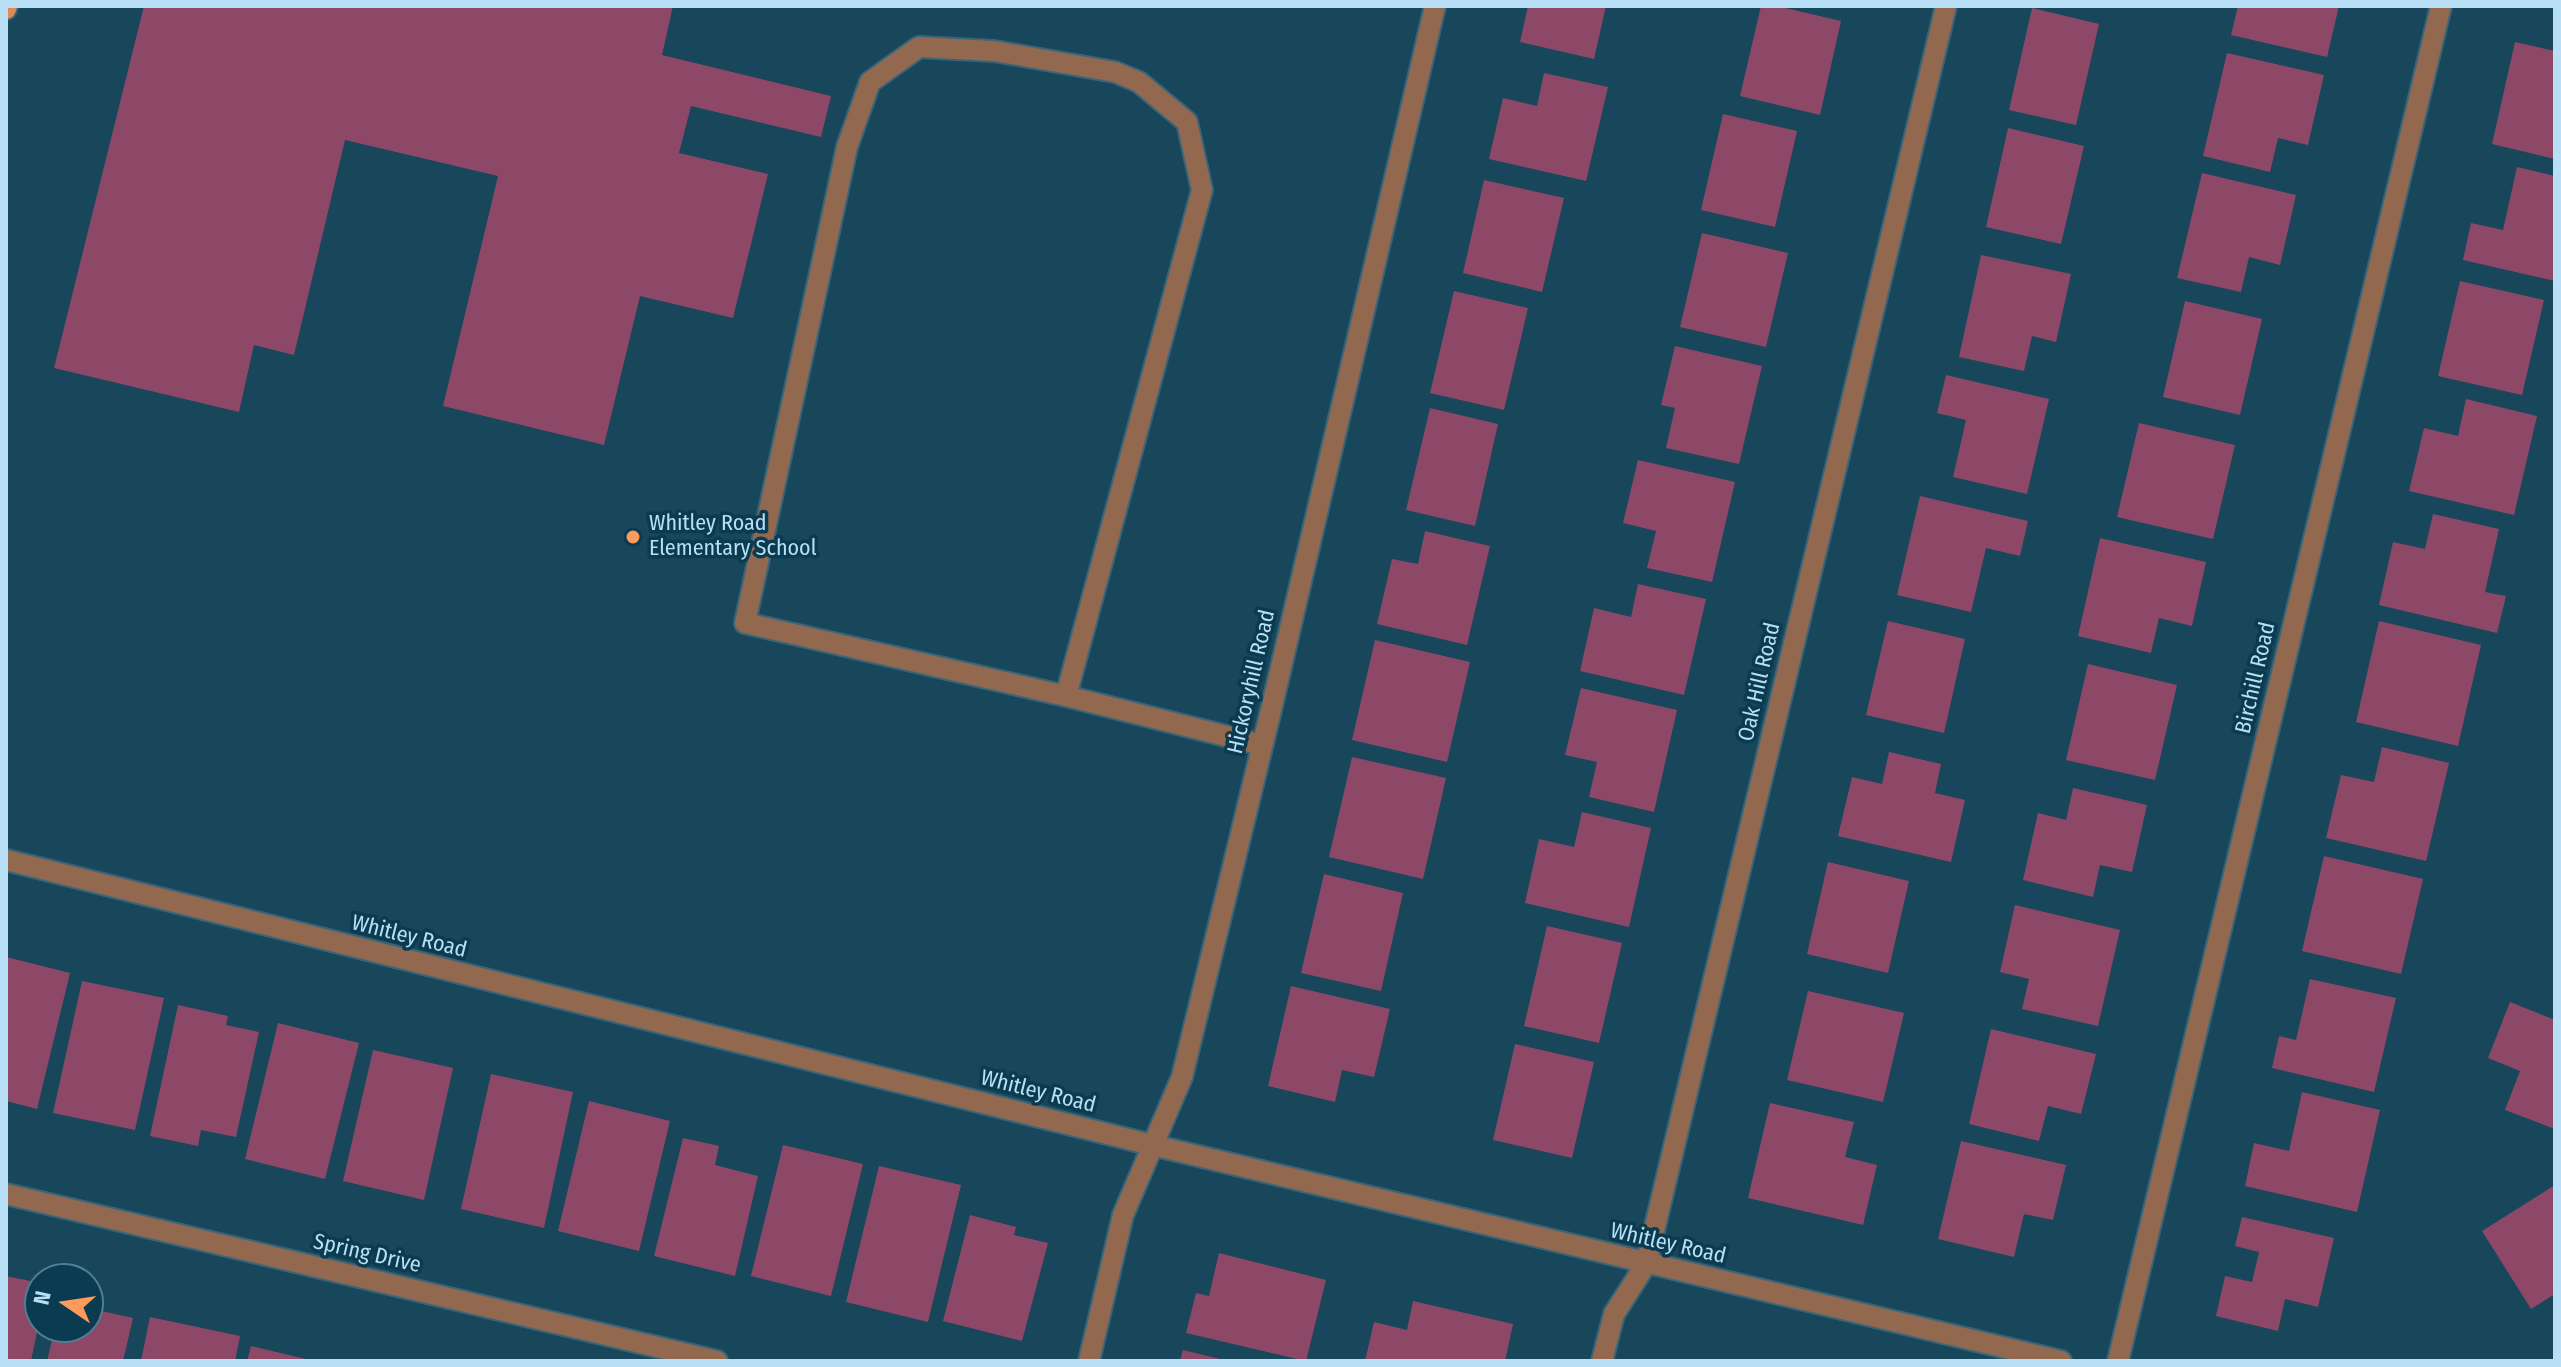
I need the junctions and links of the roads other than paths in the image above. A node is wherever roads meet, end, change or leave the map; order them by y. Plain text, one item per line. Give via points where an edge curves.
1 (1435, 6) edge
2 (1946, 6) edge
3 (2441, 6) edge
4 (1066, 696) junction
5 (1262, 745) junction
6 (6, 860) edge
7 (1152, 1145) junction
8 (6, 1194) edge
9 (1646, 1264) junction
10 (717, 1361) edge
11 (1089, 1361) edge
12 (1602, 1361) edge
13 (2061, 1361) edge
14 (2118, 1361) edge

1 - 5 street, Hickoryhill Road
2 - 9 street, Oak Hill Road
3 - 14 street, Birchill Road
4 - 4 street via 1202,190 1187,122 1139,82 1115,72 994,51 919,47 870,82 847,147 745,623
4 - 5 street
5 - 7 street, Hickoryhill Road via 1182,1077
6 - 7 street, Whitley Road
7 - 9 street, Whitley Road
7 - 11 street, Hickoryhill Road via 1123,1215
8 - 10 street, Spring Drive
9 - 12 street, Oak Hill Road via 1614,1314
9 - 13 street, Whitley Road

